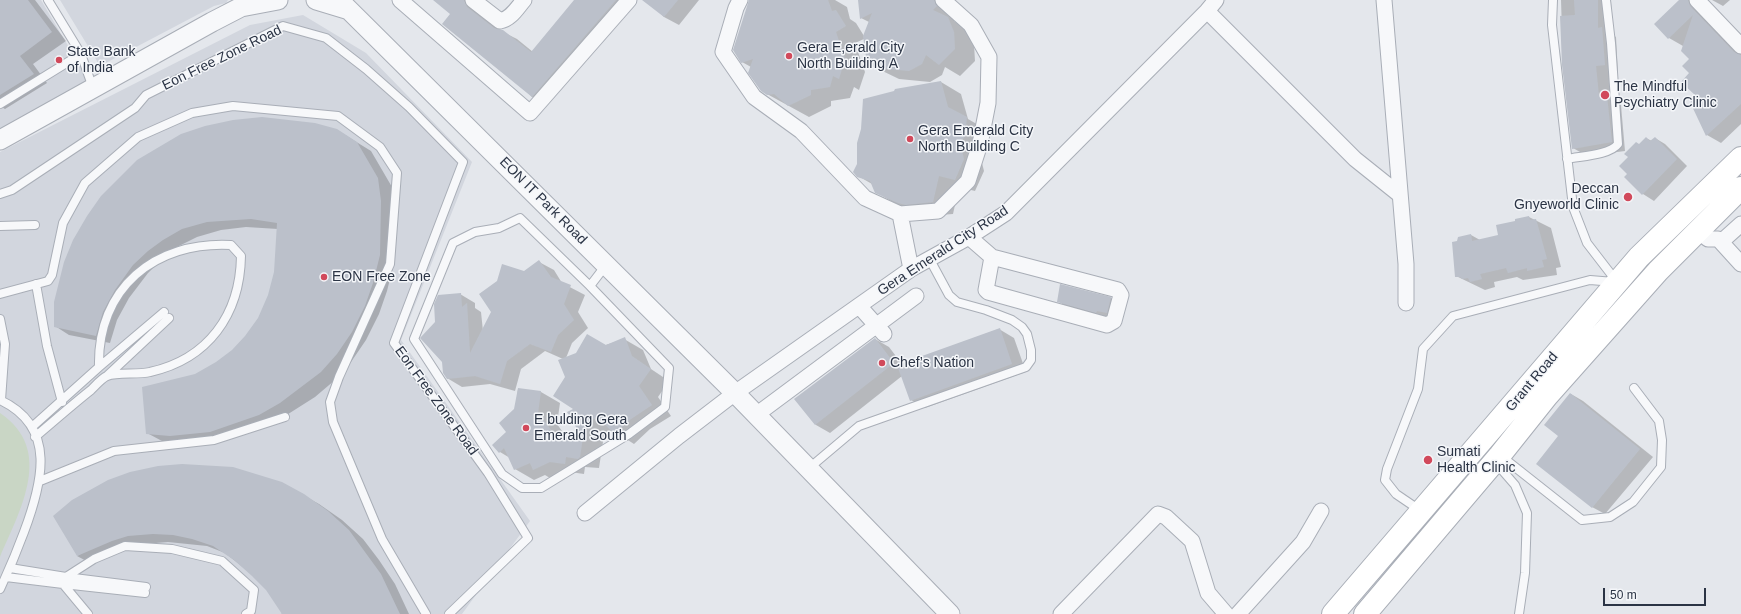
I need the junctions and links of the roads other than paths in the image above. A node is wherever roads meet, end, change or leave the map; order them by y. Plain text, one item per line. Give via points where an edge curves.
1 (48, 0) edge
2 (281, 0) edge
3 (316, 0) edge
4 (400, 0) edge
5 (474, 0) edge
6 (524, 0) edge
7 (629, 0) edge
8 (740, 0) edge
9 (943, 0) edge
10 (1384, 0) edge
11 (1553, 0) edge
12 (1606, 0) edge
13 (1697, 0) edge
14 (244, 4) edge
15 (344, 5) edge
16 (1211, 5) edge
17 (1741, 46) edge
18 (81, 54) junction
19 (93, 88) junction
20 (0, 104) edge
21 (0, 140) edge
22 (1741, 158) edge
23 (1567, 159) junction
24 (1741, 188) edge
25 (0, 194) edge
26 (1400, 195) junction
27 (900, 214) junction
28 (35, 224) dead end
29 (1741, 224) edge
30 (0, 226) edge
31 (1711, 233) junction
32 (969, 237) junction
33 (992, 257) junction
34 (929, 258) junction
35 (1741, 264) edge
36 (607, 265) junction
37 (911, 269) junction
38 (1617, 283) junction
39 (36, 284) junction
40 (590, 286) junction
41 (0, 294) edge
42 (916, 296) dead end
43 (1406, 303) dead end
44 (859, 306) junction
45 (0, 319) edge
46 (880, 330) junction
47 (99, 367) junction
48 (107, 376) junction
49 (1634, 388) dead end
50 (735, 393) junction
51 (0, 400) edge
52 (62, 402) junction
53 (756, 416) junction
54 (285, 417) dead end
55 (32, 427) junction
56 (36, 437) junction
57 (1497, 459) junction
58 (808, 469) junction
59 (40, 480) junction
60 (1322, 511) dead end
61 (1422, 512) junction
62 (585, 513) dead end
63 (10, 568) junction
64 (6, 577) junction
65 (65, 581) junction
66 (0, 588) edge
67 (145, 590) dead end
68 (88, 614) edge
69 (246, 614) edge
70 (426, 614) edge
71 (449, 614) edge
72 (950, 614) edge
73 (1061, 614) edge
74 (1226, 614) edge
75 (1238, 614) edge
76 (1333, 614) edge
77 (1365, 614) edge
78 (1519, 614) edge

1 - 18 lane
2 - 14 street
3 - 15 street
4 - 7 street via 530,112
5 - 6 street via 500,21 510,16
8 - 27 street via 723,52 754,97 801,131 865,198
9 - 27 street via 971,25 989,57 988,103 980,144 968,182 938,211
10 - 26 street
11 - 23 lane via 1552,25
12 - 23 lane via 1618,144 1608,151
13 - 17 street
14 - 19 street
15 - 36 street, EON IT Park Road
16 - 26 street via 1355,159
16 - 32 street, Gera Emerald City Road via 1006,212
18 - 19 lane
18 - 20 lane
19 - 21 street
22 - 38 main road, Grant Road via 1639,257
23 - 38 lane via 1573,207 1580,230
24 - 31 main road, Grant Road
25 - 71 lane, Eon Free Zone Road via 12,190 135,108 146,96 283,26 326,38 366,68 409,107 463,162 394,343 488,473 528,538
26 - 43 street via 1406,264
27 - 37 street
28 - 30 lane
29 - 31 street
31 - 35 street
31 - 57 main road, Grant Road via 1658,271 1547,396
32 - 33 street
32 - 34 street, Gera Emerald City Road
33 - 33 street via 1118,290 1121,295 1114,321 1107,325 988,292 986,290
34 - 37 street, Gera Emerald City Road
34 - 58 lane via 949,295 957,302 1012,320 1022,327 1027,334 1031,360 1026,367 859,426
36 - 40 lane
36 - 50 street, EON IT Park Road
37 - 44 street, Gera Emerald City Road
38 - 61 main road, Grant Road
38 - 61 lane via 1590,280 1453,316 1423,350 1418,389 1385,480 1396,494
39 - 41 lane
39 - 52 lane via 47,346
39 - 70 lane via 48,281 52,275 63,223 85,183 138,137 192,113 233,106 338,116 380,147 397,173 390,264 330,402 333,422 382,539
40 - 40 lane via 520,218 499,228 475,232 453,243 414,339 502,474 522,488 541,488 629,434 665,407 669,368
42 - 46 street
44 - 46 street
44 - 50 street, Gera Emerald City Road
45 - 51 lane via 5,344
46 - 53 street
47 - 48 lane via 166,315
47 - 48 lane via 102,332 108,315 120,293 142,269 181,249 212,244 231,245 241,256 237,292 225,319 211,339 182,361 165,368 148,373
47 - 52 lane
48 - 56 lane
49 - 57 lane via 1659,421 1662,440 1661,467 1633,502 1610,517 1582,520
50 - 53 street, EON IT Park Road
50 - 62 street, Gera Emerald City Road
51 - 55 lane via 20,413
52 - 55 lane
53 - 58 street, EON IT Park Road
54 - 59 lane via 214,440 114,451
55 - 56 lane
56 - 59 lane via 41,455
57 - 77 main road, Grant Road
57 - 78 lane via 1515,486 1527,513 1525,573
58 - 72 street, EON IT Park Road
59 - 63 lane via 32,512
60 - 75 street via 1303,542
61 - 76 main road, Grant Road
63 - 64 lane
63 - 65 lane
64 - 65 lane
64 - 66 lane
65 - 67 lane
65 - 68 lane
65 - 69 lane via 94,559 125,546 172,549 222,561 254,590 251,611
73 - 74 street via 1158,514 1166,517 1192,541 1208,593

